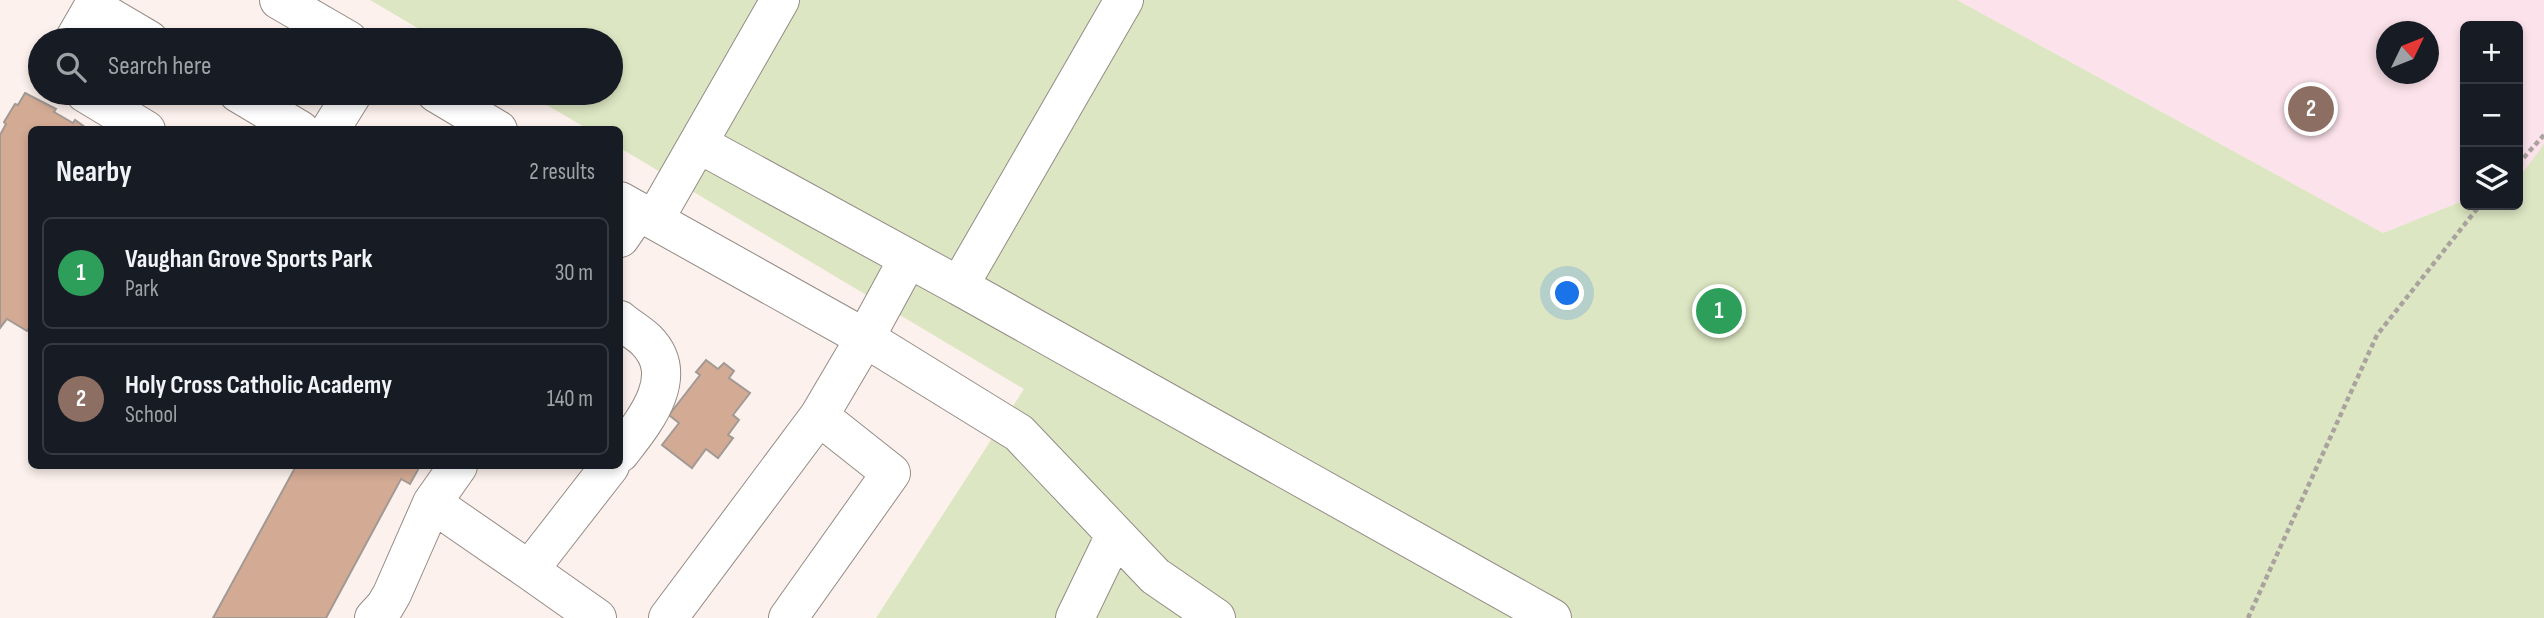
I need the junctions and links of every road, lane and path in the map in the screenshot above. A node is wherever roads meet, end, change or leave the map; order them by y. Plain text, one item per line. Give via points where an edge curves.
1 (279, 0) edge
2 (780, 0) edge
3 (1124, 0) edge
4 (81, 28) edge
5 (129, 28) edge
6 (327, 28) edge
7 (105, 105) edge
8 (258, 105) edge
9 (346, 105) edge
10 (456, 105) edge
11 (139, 126) edge
12 (293, 126) edge
13 (332, 126) edge
14 (491, 126) edge
15 (2544, 135) edge
16 (699, 144) junction
17 (2523, 158) edge
18 (2476, 210) edge
19 (633, 218) edge
20 (908, 259) junction
21 (958, 286) junction
22 (623, 322) edge
23 (865, 338) junction
24 (819, 416) junction
25 (623, 449) edge
26 (456, 469) edge
27 (608, 469) edge
28 (432, 503) junction
29 (1115, 535) junction
30 (529, 570) junction
31 (374, 618) edge
32 (597, 618) edge
33 (668, 618) edge
34 (788, 618) edge
35 (1075, 618) edge
36 (1216, 618) edge
37 (1552, 618) edge
38 (2248, 618) edge

1 - 6 street
2 - 16 street
3 - 21 street
4 - 5 street via 93,7
7 - 11 street
8 - 12 street
9 - 13 street
10 - 14 street
15 - 17 path
16 - 19 street
16 - 20 street
18 - 38 path via 2377,335
19 - 23 street
20 - 21 street
20 - 23 street
21 - 37 street
22 - 25 street via 648,341 661,364 652,412
23 - 24 street
23 - 29 street via 1019,433
24 - 33 street
24 - 34 street via 891,473
26 - 28 street
27 - 30 street
28 - 30 street
28 - 31 street via 392,594
29 - 35 street
29 - 36 street via 1155,576
30 - 32 street

